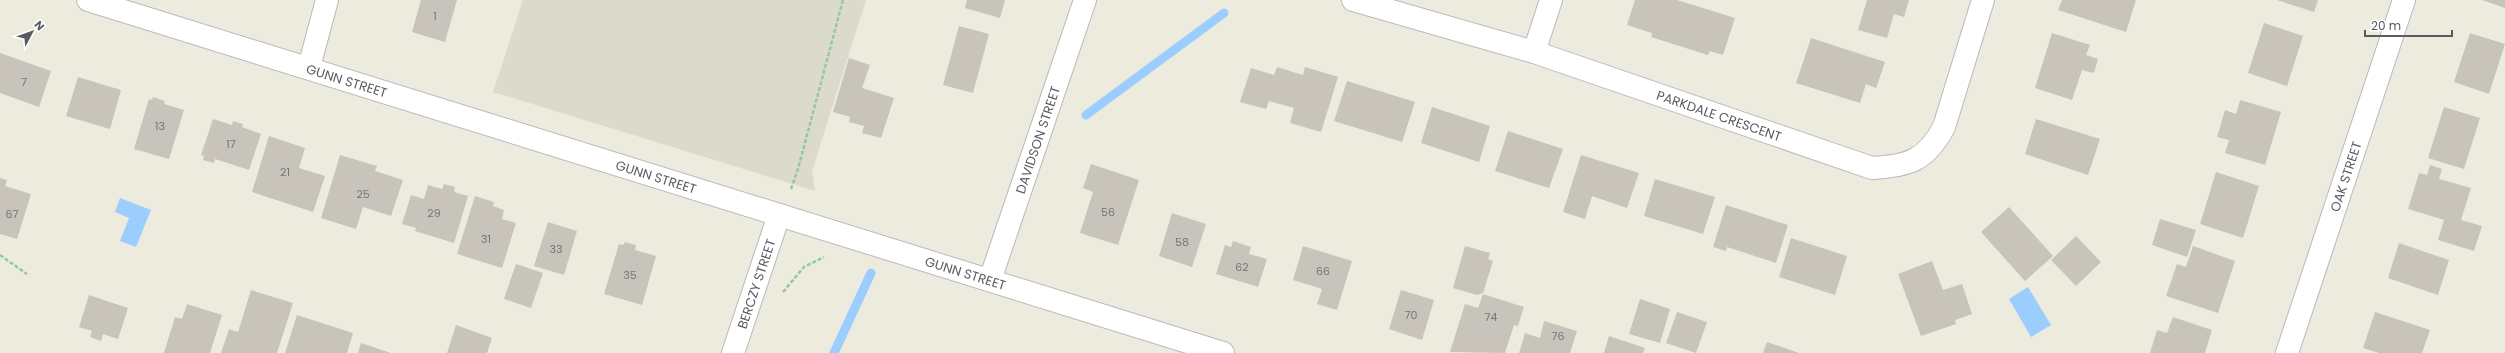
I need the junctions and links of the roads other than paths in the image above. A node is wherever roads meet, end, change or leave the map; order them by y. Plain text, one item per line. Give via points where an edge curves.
1 (88, 0) edge
2 (327, 0) edge
3 (1085, 0) edge
4 (1353, 0) edge
5 (1551, 0) edge
6 (1983, 0) edge
7 (2404, 0) edge
8 (1534, 52) junction
9 (309, 67) junction
10 (779, 215) junction
11 (990, 280) junction
12 (733, 353) edge
13 (1224, 353) edge
14 (2287, 353) edge

1 - 9 street, GUNN STREET
2 - 9 street
3 - 11 street, DAVIDSON STREET
4 - 8 street, PARKDALE CRESCENT
5 - 8 street
6 - 8 street, PARKDALE CRESCENT via 1944,128 1935,144 1919,159 1898,167 1872,168 1840,158
7 - 14 street, OAK STREET
9 - 10 street, GUNN STREET
10 - 11 street, GUNN STREET
10 - 12 street, BERCZY STREET
11 - 13 street, GUNN STREET

